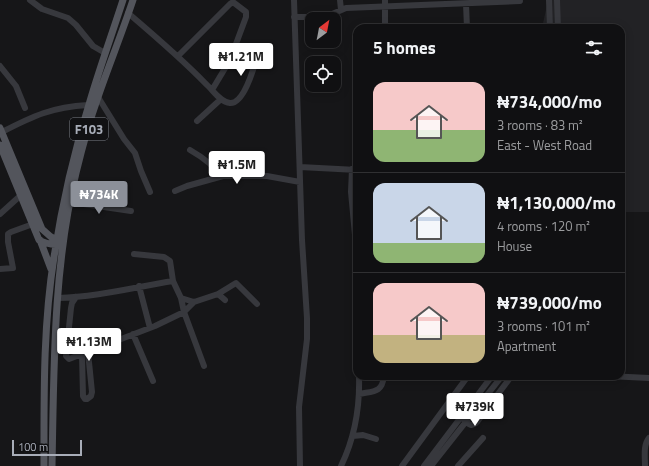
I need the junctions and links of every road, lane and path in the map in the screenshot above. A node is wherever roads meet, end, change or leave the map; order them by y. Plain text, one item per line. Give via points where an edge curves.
1 (30, 0) edge
2 (123, 0) edge
3 (133, 0) edge
4 (294, 0) edge
5 (340, 0) edge
6 (557, 0) edge
7 (520, 1) dead end
8 (386, 3) edge
9 (549, 3) edge
10 (466, 4) junction
11 (558, 9) junction
12 (341, 10) junction
13 (128, 13) junction
14 (294, 17) junction
15 (385, 24) edge
16 (467, 24) edge
17 (550, 24) edge
18 (558, 24) edge
19 (105, 53) junction
20 (178, 56) junction
21 (256, 57) dead end
22 (0, 66) edge
23 (212, 90) junction
24 (98, 97) junction
25 (221, 99) junction
26 (88, 105) junction
27 (25, 108) dead end
28 (197, 121) dead end
29 (1, 130) edge
30 (0, 145) edge
31 (190, 150) dead end
32 (300, 167) junction
33 (353, 169) edge
34 (222, 176) junction
35 (353, 180) edge
36 (300, 182) junction
37 (174, 191) dead end
38 (150, 192) dead end
39 (21, 195) junction
40 (70, 202) junction
41 (353, 210) edge
42 (131, 211) dead end
43 (0, 214) edge
44 (61, 219) junction
45 (33, 224) junction
46 (42, 228) junction
47 (39, 240) junction
48 (60, 243) junction
49 (134, 254) dead end
50 (0, 269) edge
51 (56, 272) junction
52 (173, 281) junction
53 (139, 286) junction
54 (218, 294) junction
55 (76, 297) junction
56 (58, 298) junction
57 (181, 298) junction
58 (225, 300) dead end
59 (194, 302) junction
60 (257, 304) dead end
61 (184, 312) junction
62 (150, 328) junction
63 (133, 334) junction
64 (88, 352) junction
65 (82, 355) junction
66 (204, 366) dead end
67 (625, 377) edge
68 (649, 378) edge
69 (359, 380) edge
70 (383, 380) edge
71 (465, 380) edge
72 (489, 380) edge
73 (499, 380) edge
74 (508, 380) edge
75 (153, 381) dead end
76 (360, 394) junction
77 (461, 418) junction
78 (466, 423) junction
79 (354, 436) junction
80 (484, 438) dead end
81 (649, 438) edge
82 (376, 439) dead end
83 (44, 466) edge
84 (52, 466) edge
85 (300, 466) edge
86 (341, 466) edge
87 (402, 466) edge
88 (424, 466) edge
89 (431, 466) edge
90 (458, 466) edge
91 (645, 466) edge

1 - 19 street via 42,9 68,18 93,46
2 - 19 main road, F103
3 - 13 main road, F103
4 - 14 street
5 - 12 street
6 - 11 street
7 - 10 street
8 - 10 street
8 - 12 street
8 - 15 street
9 - 11 street
9 - 17 street
10 - 16 street
11 - 18 street
12 - 14 street via 320,17
13 - 20 street
13 - 24 main road, F103
14 - 32 street
19 - 26 main road, F103
20 - 23 street
20 - 23 street via 233,2 246,12 230,60
21 - 25 street via 252,75 240,97 230,103
22 - 27 street via 16,86
23 - 25 street
24 - 38 street via 135,153
24 - 40 main road, F103
25 - 28 street
26 - 29 street via 69,106 41,113
26 - 44 main road, F103
29 - 46 main road
30 - 39 main road
31 - 34 street
32 - 33 street
32 - 36 street
34 - 36 street via 267,176
34 - 37 street
35 - 41 street
36 - 85 street via 307,339 299,407
39 - 43 street
39 - 45 main road
40 - 42 street
40 - 48 main road, F103
44 - 46 main road via 52,230
44 - 48 main road, F103
45 - 47 main road
45 - 50 street via 8,234 13,268
46 - 48 main road
47 - 48 main road via 48,244
47 - 51 main road
48 - 51 main road, F103
49 - 52 street via 168,259 171,263
51 - 56 main road, F103
51 - 83 main road, F103 via 45,352
52 - 53 street
52 - 57 street
53 - 55 street
53 - 62 street
54 - 58 street
54 - 59 street
54 - 60 street via 236,283
55 - 56 street
55 - 65 street via 71,308 66,356 71,359
56 - 84 main road, F103
57 - 59 street
57 - 61 street
59 - 61 street
61 - 62 street
61 - 66 street
62 - 63 street
63 - 64 street
63 - 75 street
64 - 65 street
64 - 65 street via 92,392 88,399 83,396
67 - 68 street
69 - 76 street
70 - 76 street via 376,391
71 - 87 street
72 - 77 street
73 - 78 street
74 - 78 street via 477,422 474,425
76 - 79 street
77 - 78 street
77 - 88 street
78 - 89 street
79 - 82 street via 364,435
79 - 86 street
80 - 90 street
81 - 91 street via 645,447

